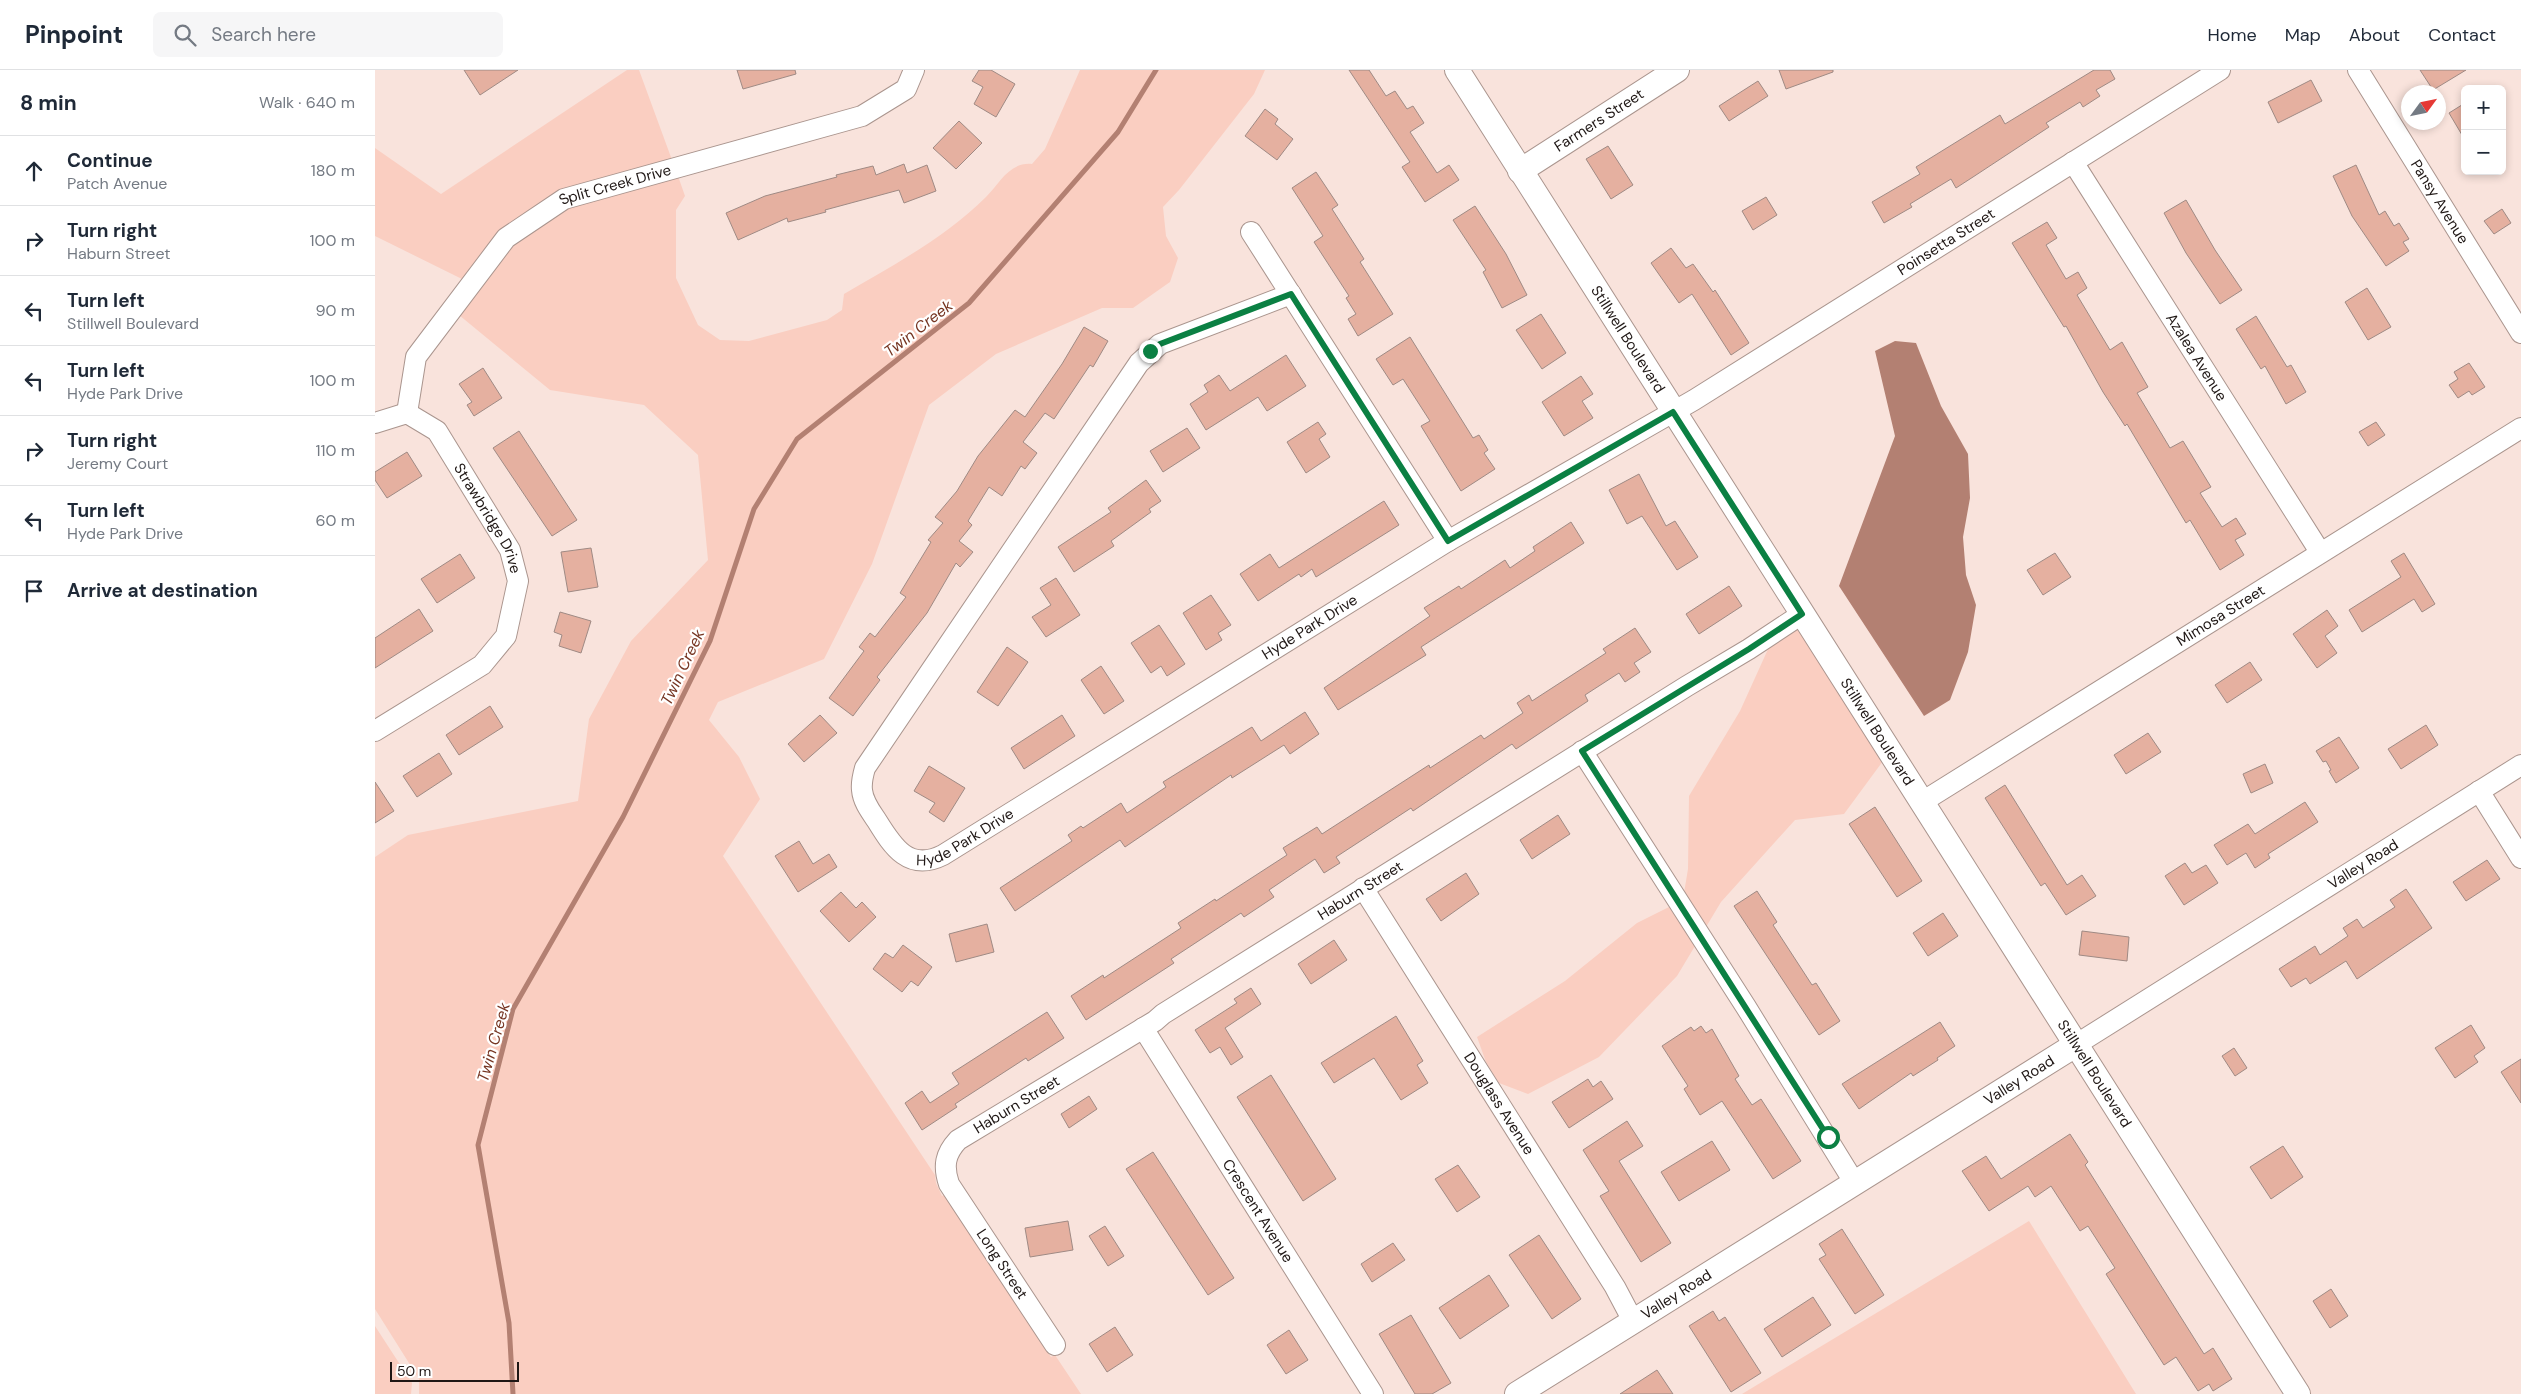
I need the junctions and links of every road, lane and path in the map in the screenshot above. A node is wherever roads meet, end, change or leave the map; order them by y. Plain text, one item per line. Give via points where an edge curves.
1 (914, 70) edge
2 (1457, 70) edge
3 (1677, 70) edge
4 (2219, 70) edge
5 (2358, 70) edge
6 (2073, 162) junction
7 (1520, 171) junction
8 (1251, 232) dead end
9 (1291, 294) junction
10 (2521, 333) edge
11 (1673, 412) junction
12 (407, 413) junction
13 (375, 423) edge
14 (2521, 428) edge
15 (1448, 541) junction
16 (2320, 552) junction
17 (1802, 614) junction
18 (375, 731) edge
19 (1582, 751) junction
20 (2521, 765) edge
21 (2479, 791) junction
22 (1922, 802) junction
23 (2521, 858) edge
24 (1363, 888) junction
25 (1143, 1028) junction
26 (2077, 1044) junction
27 (1854, 1182) junction
28 (949, 1184) joint
29 (1633, 1321) junction
30 (1055, 1345) dead end
31 (1373, 1394) edge
32 (1517, 1394) edge
33 (2298, 1394) edge

1 - 12 street, Split Creek Drive via 906,89 861,116 564,199 506,238 416,358
2 - 7 street, Stillwell Boulevard
3 - 7 street, Farmers Street
4 - 6 street, Poinsetta Street
5 - 10 street, Pansy Avenue
6 - 11 street, Poinsetta Street
6 - 16 street, Azalea Avenue
7 - 11 street, Stillwell Boulevard
8 - 9 street
9 - 15 street
9 - 15 street, Hyde Park Drive via 1160,344 1139,363 865,768 862,792 869,810 900,853 923,860 943,855
11 - 15 street, Hyde Park Drive
11 - 17 street, Stillwell Boulevard
12 - 13 street
12 - 18 street, Strawbridge Drive via 437,431 511,550 518,581 506,636 482,665
14 - 16 street, Mimosa Street
16 - 22 street, Mimosa Street
17 - 19 street, Haburn Street
17 - 22 street, Stillwell Boulevard
19 - 24 street, Haburn Street
19 - 27 street
20 - 21 street, Valley Road
21 - 23 street
21 - 26 street, Valley Road
22 - 26 street, Stillwell Boulevard
24 - 25 street, Haburn Street
24 - 29 street, Douglass Avenue
25 - 28 street, Haburn Street via 957,1140 945,1161
25 - 31 street, Crescent Avenue
26 - 27 street, Valley Road
26 - 33 street, Stillwell Boulevard
27 - 29 street, Valley Road
28 - 30 street, Long Street
29 - 32 street, Valley Road

